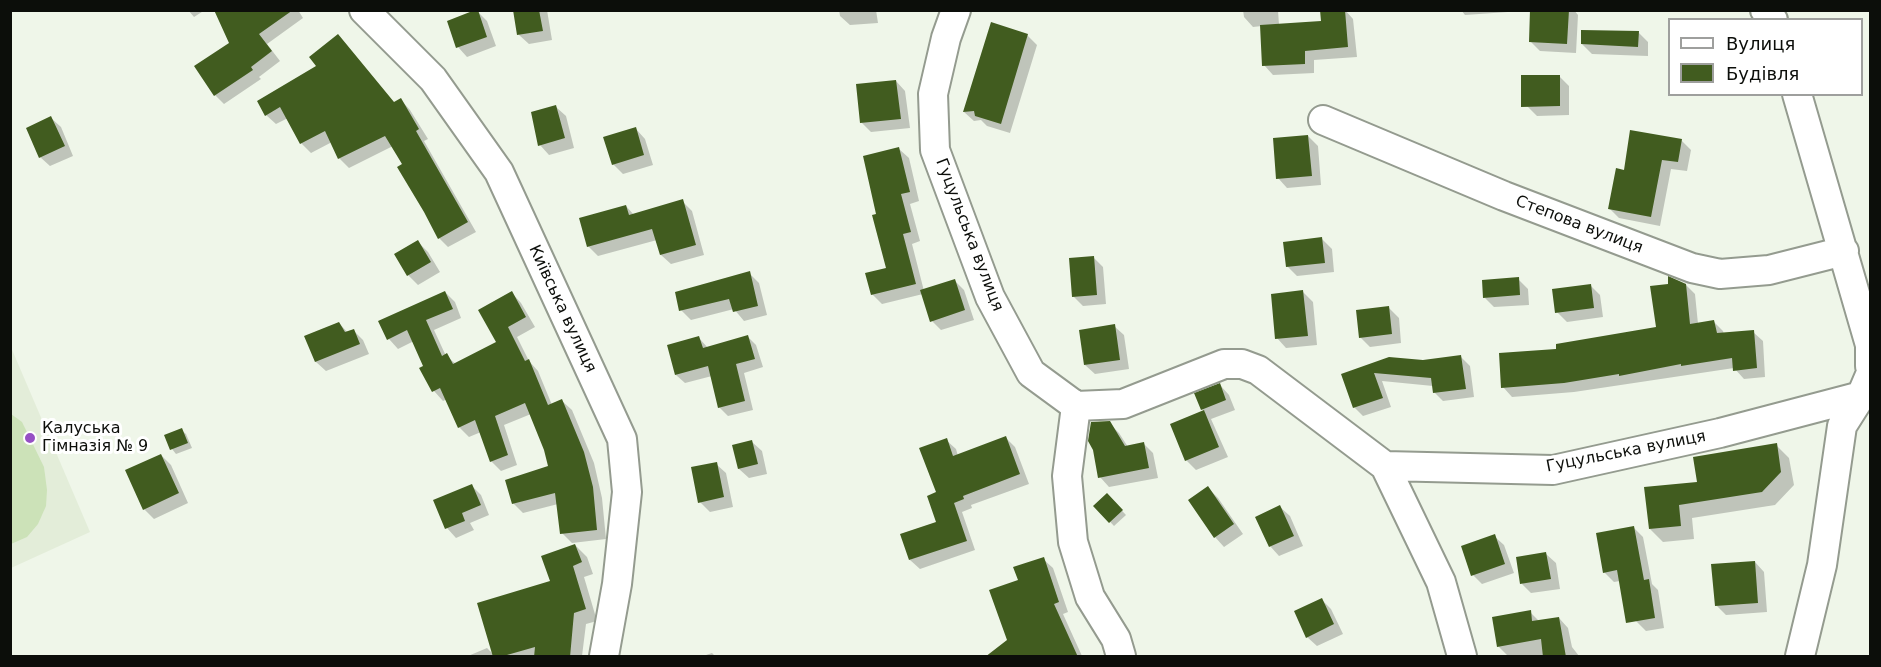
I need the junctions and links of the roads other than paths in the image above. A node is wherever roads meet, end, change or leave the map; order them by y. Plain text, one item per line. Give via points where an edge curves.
1 (364, 10) edge
2 (956, 10) edge
3 (1798, 96) edge
4 (1323, 120) dead end
5 (1844, 250) junction
6 (1870, 366) edge
7 (1866, 385) edge
8 (1076, 406) junction
9 (1385, 466) junction
10 (603, 657) edge
11 (1121, 657) edge
12 (1462, 657) edge
13 (1800, 657) edge

1 - 10 street, Київська вулиця via 433,80 499,172 622,439 627,492 617,584
2 - 8 street, Гуцульська вулиця via 933,94 935,150 990,297 1031,373
3 - 5 street
4 - 5 street, Степова вулиця via 1504,196 1692,268 1720,274 1769,270
5 - 6 street via 1870,345
7 - 9 street, Гуцульська вулиця via 1720,433 1554,470
7 - 13 street, Гуцульська вулиця via 1842,426 1822,565
8 - 9 street via 1123,404 1224,364 1242,364 1258,370
8 - 11 street via 1067,476 1073,542 1090,597 1116,639
9 - 12 street via 1441,582

